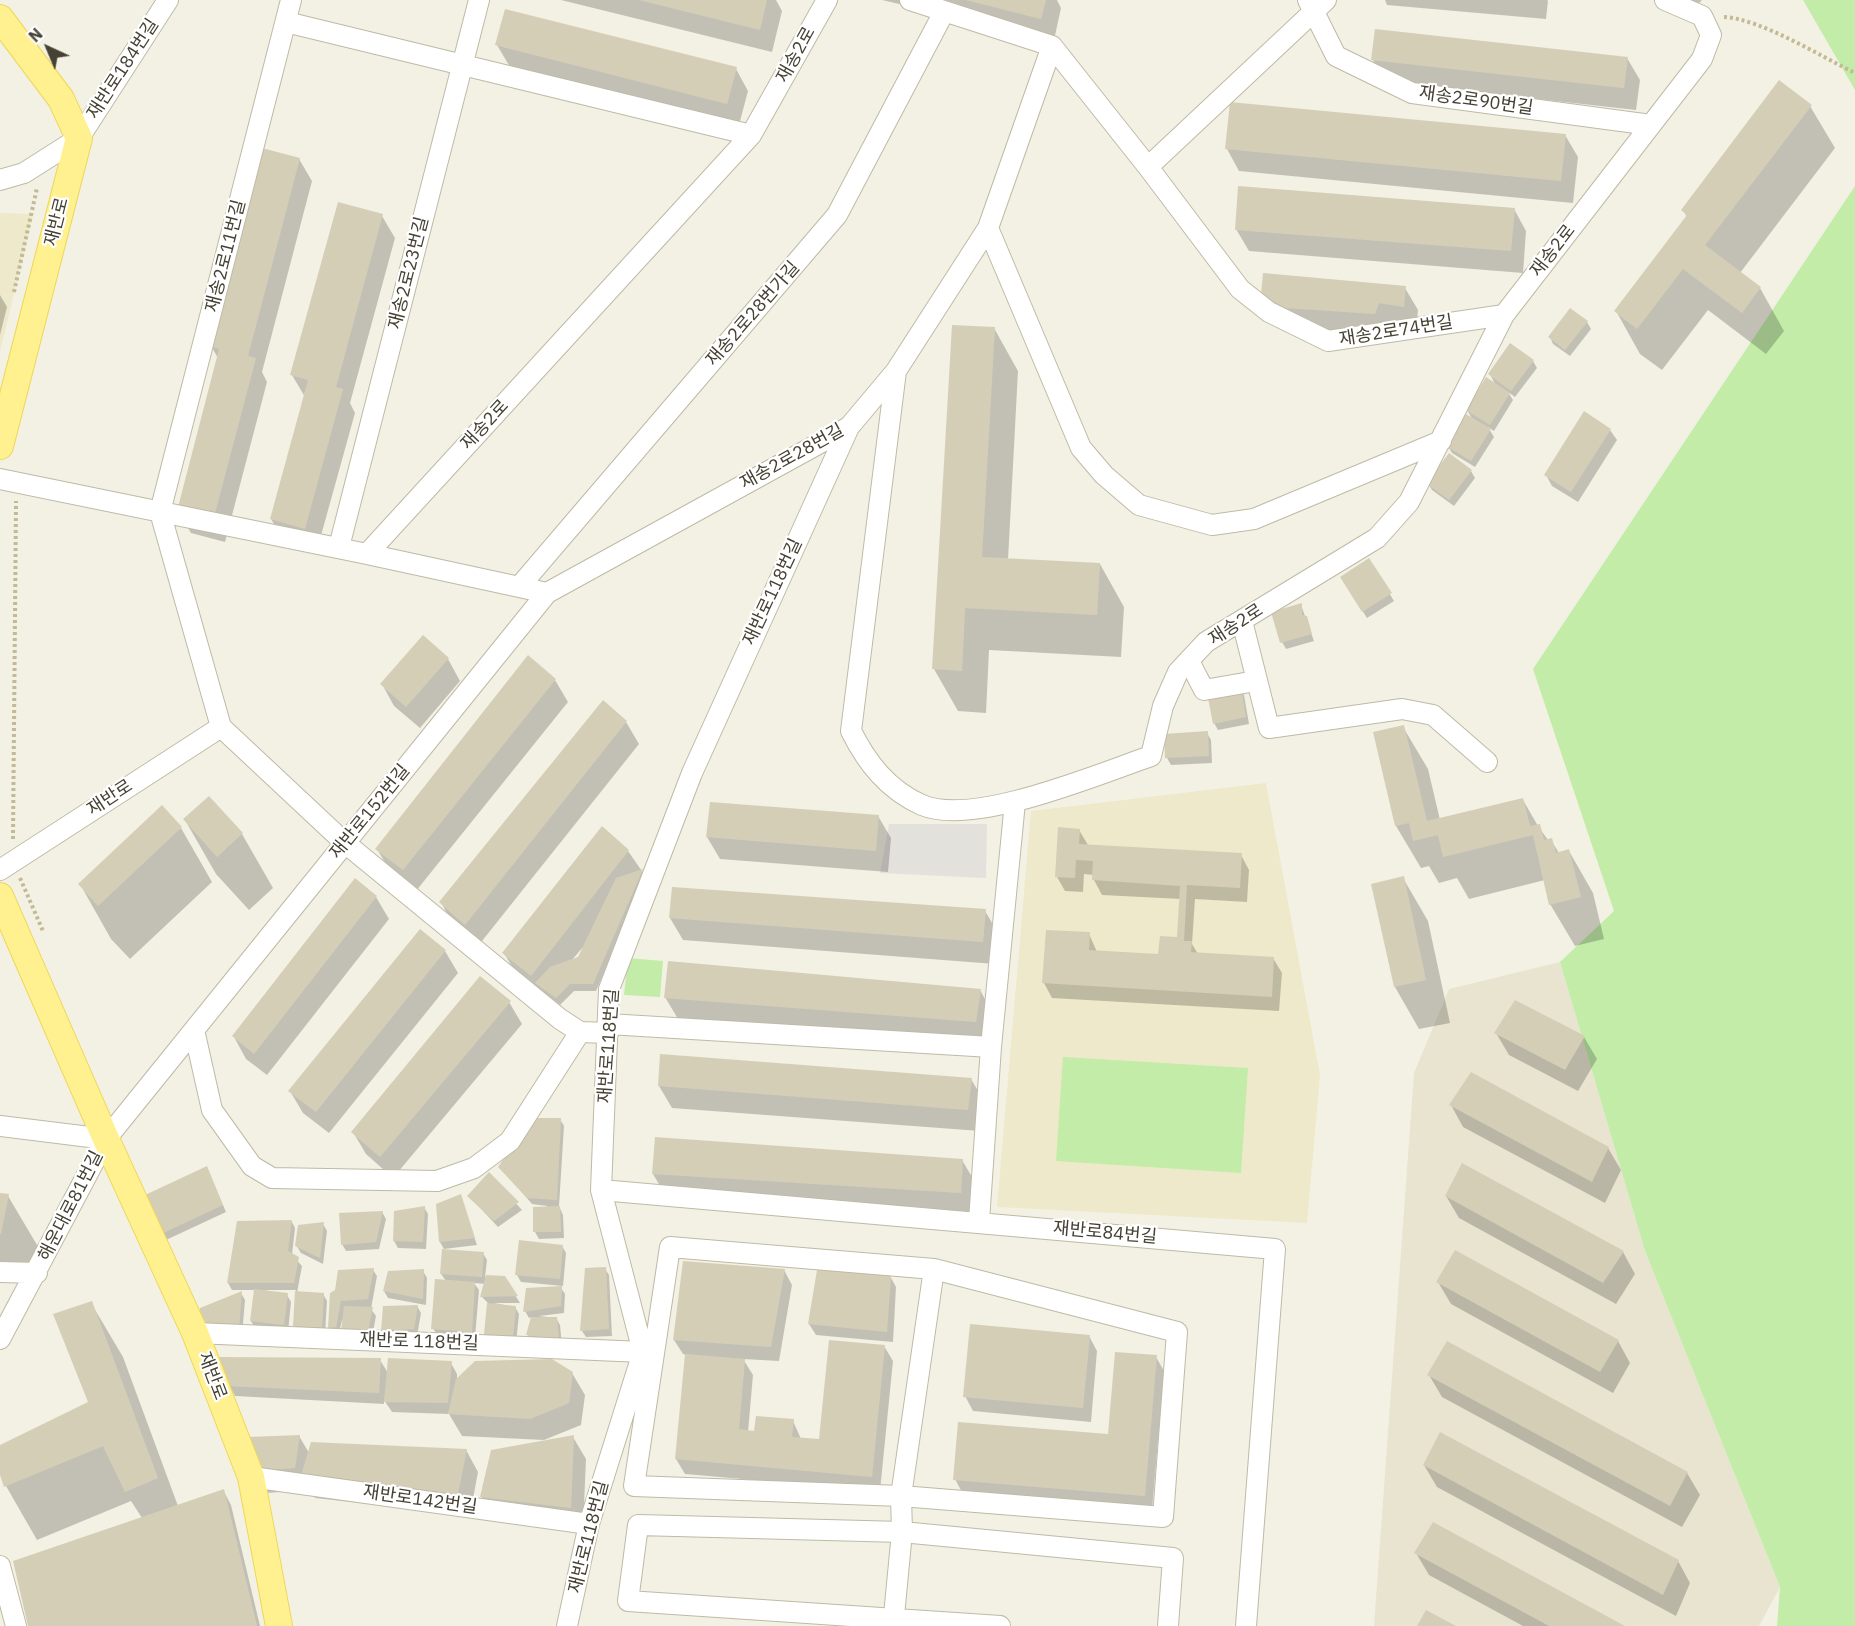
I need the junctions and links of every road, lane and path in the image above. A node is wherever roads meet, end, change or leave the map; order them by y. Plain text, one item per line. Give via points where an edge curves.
1 (291, 0) edge
2 (479, 0) edge
3 (827, 0) edge
4 (910, 0) edge
5 (1665, 0) edge
6 (160, 4) edge
7 (1316, 4) edge
8 (945, 12) junction
9 (1702, 16) junction
10 (0, 18) edge
11 (286, 22) junction
12 (1052, 46) junction
13 (463, 65) junction
14 (1855, 73) edge
15 (1651, 124) junction
16 (751, 135) junction
17 (79, 138) junction
18 (41, 162) junction
19 (1148, 167) junction
20 (0, 180) edge
21 (988, 228) junction
22 (13, 293) dead end
23 (1504, 315) junction
24 (896, 371) junction
25 (849, 427) junction
26 (1440, 441) junction
27 (0, 446) edge
28 (8, 481) edge
29 (160, 512) junction
30 (339, 547) junction
31 (367, 554) junction
32 (519, 586) junction
33 (548, 593) junction
34 (1242, 621) junction
35 (1189, 661) junction
36 (1256, 681) junction
37 (221, 727) junction
38 (1487, 762) dead end
39 (1015, 802) junction
40 (345, 843) junction
41 (6, 866) edge
42 (0, 896) edge
43 (45, 937) dead end
44 (608, 1029) junction
45 (194, 1030) junction
46 (580, 1032) junction
47 (991, 1047) junction
48 (0, 1126) edge
49 (106, 1139) junction
50 (601, 1190) junction
51 (979, 1221) junction
52 (934, 1269) junction
53 (0, 1272) edge
54 (37, 1273) junction
55 (195, 1333) junction
56 (0, 1339) edge
57 (643, 1352) junction
58 (251, 1477) junction
59 (901, 1496) junction
60 (589, 1524) junction
61 (902, 1532) junction
62 (0, 1566) edge
63 (893, 1622) edge
64 (15, 1626) edge
65 (279, 1626) edge
66 (567, 1626) edge
67 (1000, 1626) edge
68 (1168, 1626) edge
69 (1246, 1626) edge

1 - 11 street, 재송2로11번길
2 - 13 street, 재송2로23번길
3 - 16 street, 재송2로
4 - 8 street
5 - 9 street
6 - 17 street, 재반로184번길
7 - 15 street, 재송2로90번길 via 1336,56 1412,93
7 - 19 street
8 - 12 street
8 - 32 street, 재송2로28번가길 via 837,215
9 - 14 path via 1737,18
9 - 15 street, 재송2로 via 1711,35 1702,59
10 - 17 main road via 61,99
11 - 13 street
11 - 29 street, 재송2로11번길
12 - 19 street, 재송2로74번길
12 - 21 street, 재송2로28번길
13 - 16 street
13 - 30 street, 재송2로23번길
15 - 23 street, 재송2로
16 - 31 street, 재송2로
17 - 18 street
17 - 27 main road, 재반로
18 - 20 street via 24,173
18 - 22 path
19 - 23 street, 재송2로74번길 via 1240,289 1269,312 1328,341
21 - 24 street, 재송2로28번길
21 - 26 street via 1081,448 1104,475 1139,505 1212,525 1254,519
23 - 26 street, 재송2로
24 - 25 street, 재송2로28번길
24 - 39 street, 재송2로 via 851,731 864,758 895,790 924,806 966,811
25 - 33 street, 재송2로28번길
25 - 44 street, 재반로118번길 via 692,773 609,989
26 - 34 street, 재송2로 via 1409,502 1377,538
28 - 29 street
28 - 41 path
29 - 30 street
29 - 37 street
30 - 31 street
31 - 32 street
32 - 33 street
33 - 40 street, 재반로152번길
34 - 35 street, 재송2로 via 1206,642
34 - 36 street
35 - 36 street via 1204,690
35 - 39 street, 재송2로 via 1178,672 1163,706 1151,756
36 - 38 street via 1269,728 1402,709 1433,715
37 - 40 street
37 - 41 street, 재반로
39 - 47 street
40 - 45 street, 재반로152번길
40 - 46 street
41 - 43 path
42 - 49 main road, 재반로
44 - 46 street
44 - 47 street
44 - 50 street, 재반로118번길
45 - 46 street via 212,1110 252,1166 273,1178 437,1181 474,1168 510,1141
45 - 49 street, 재반로152번길
47 - 51 street
48 - 49 street
49 - 54 street, 해운대로81번길
49 - 55 main road, 재반로
50 - 51 street
50 - 57 street, 재반로118번길
51 - 69 street, 재반로84번길 via 1275,1249
52 - 59 street
52 - 59 street via 1177,1332 1163,1517
52 - 59 street via 670,1247 634,1485
53 - 54 street, 해운대로81번길
54 - 56 street, 해운대로81번길
55 - 57 street, 재반로 118번길
55 - 58 main road, 재반로
57 - 60 street, 재반로118번길
58 - 60 street, 재반로142번길
58 - 65 main road, 재반로
59 - 61 street
60 - 66 street, 재반로118번길
61 - 63 street
61 - 63 street via 638,1525 628,1602
61 - 68 street via 1173,1558
62 - 64 street
63 - 67 street

